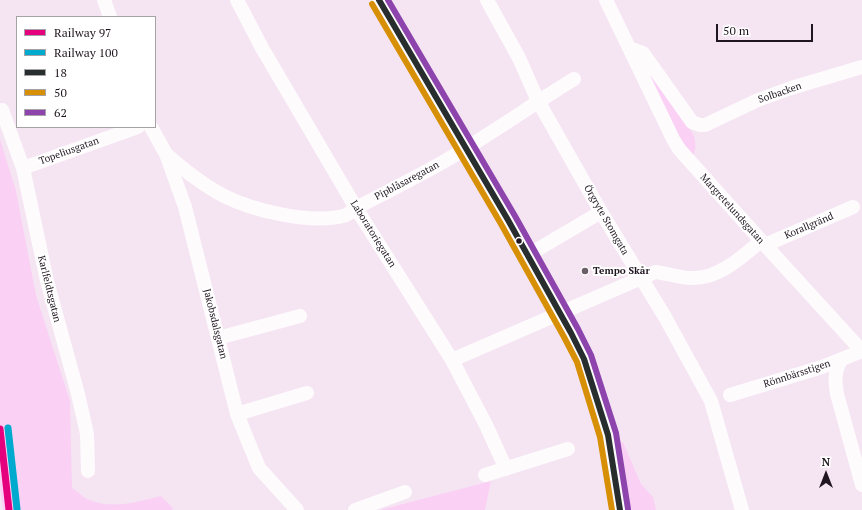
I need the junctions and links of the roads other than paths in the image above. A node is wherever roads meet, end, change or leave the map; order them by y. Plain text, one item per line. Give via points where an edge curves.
1 (104, 0) edge
2 (237, 0) edge
3 (379, 0) edge
4 (487, 0) edge
5 (606, 0) edge
6 (110, 16) edge
7 (629, 48) junction
8 (862, 67) edge
9 (574, 79) dead end
10 (538, 101) junction
11 (0, 111) edge
12 (135, 128) edge
13 (152, 128) edge
14 (465, 148) junction
15 (166, 154) junction
16 (23, 168) junction
17 (853, 207) dead end
18 (356, 208) junction
19 (601, 212) junction
20 (763, 243) junction
21 (528, 255) junction
22 (641, 278) junction
23 (560, 313) junction
24 (300, 316) dead end
25 (218, 338) junction
26 (862, 351) edge
27 (452, 360) junction
28 (841, 360) junction
29 (307, 393) dead end
30 (730, 395) dead end
31 (237, 414) junction
32 (568, 449) dead end
33 (506, 469) junction
34 (88, 471) dead end
35 (484, 475) dead end
36 (862, 485) edge
37 (404, 492) dead end
38 (297, 510) edge
39 (355, 510) edge
40 (620, 510) edge
41 (742, 510) edge

1 - 6 street
2 - 18 street, Laboratoriegatan via 262,48
3 - 14 street
4 - 10 street, Örgryte Stomgata via 520,58
5 - 7 street, Margretelundsgatan
7 - 8 street, Solbacken via 643,53 692,122 700,125 791,88
7 - 20 street, Margretelundsgatan via 679,149
9 - 10 street, Pipblåsaregatan
10 - 14 street, Pipblåsaregatan
10 - 19 street, Örgryte Stomgata
11 - 16 street, Karlfeldtsgatan via 2,110
12 - 16 street, Topeliusgatan
13 - 15 street, Jakobsdalsgatan
14 - 18 street, Pipblåsaregatan via 442,163
14 - 21 street
15 - 18 street, Pipblåsaregatan via 186,172 223,195 252,208 301,217 330,218 345,216
15 - 25 street, Jakobsdalsgatan via 185,207
16 - 34 street, Karlfeldtsgatan via 46,281 87,434
17 - 20 street, Korallgränd
18 - 27 street, Laboratoriegatan
19 - 21 street
19 - 22 street, Örgryte Stomgata
20 - 22 street, Korallgränd via 720,271 706,277 693,279 655,272
20 - 26 street, Margretelundsgatan
21 - 23 street
22 - 23 street, Korallgränd
22 - 41 street, Örgryte Stomgata via 711,401
23 - 27 street, Korallgränd
23 - 40 street via 584,359 597,395 608,435
24 - 25 street
25 - 31 street, Jakobsdalsgatan
26 - 28 street, Rönnbärsstigen
27 - 33 street, Laboratoriegatan
28 - 30 street, Rönnbärsstigen
28 - 36 street via 836,371 836,394
29 - 31 street
31 - 38 street, Jakobsdalsgatan via 259,468
32 - 33 street
33 - 35 street
37 - 39 street

